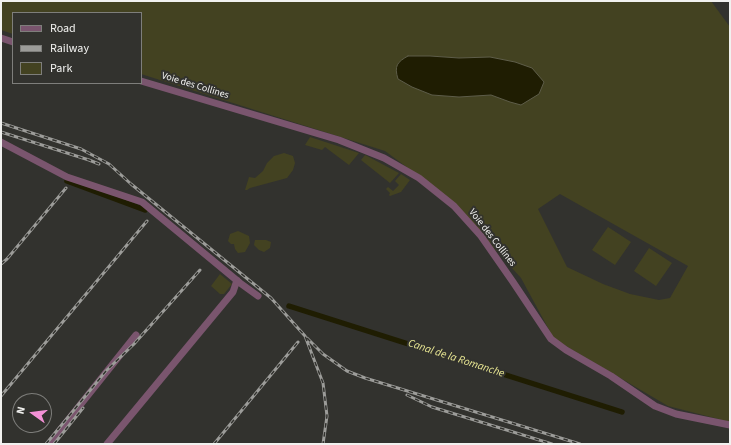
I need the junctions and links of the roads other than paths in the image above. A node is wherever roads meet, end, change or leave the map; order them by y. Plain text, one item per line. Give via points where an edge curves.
1 (1, 38) edge
2 (12, 42) edge
3 (142, 81) edge
4 (1, 142) edge
5 (237, 280) junction
6 (258, 296) dead end
7 (136, 335) dead end
8 (730, 425) edge
9 (49, 444) edge
10 (107, 444) edge

1 - 2 street
3 - 8 street, Voie des Collines via 338,140 384,158 419,178 454,206 481,236 551,340 655,406 676,414
4 - 5 street via 67,177 142,202
5 - 6 street
5 - 10 street via 233,292
7 - 9 street

